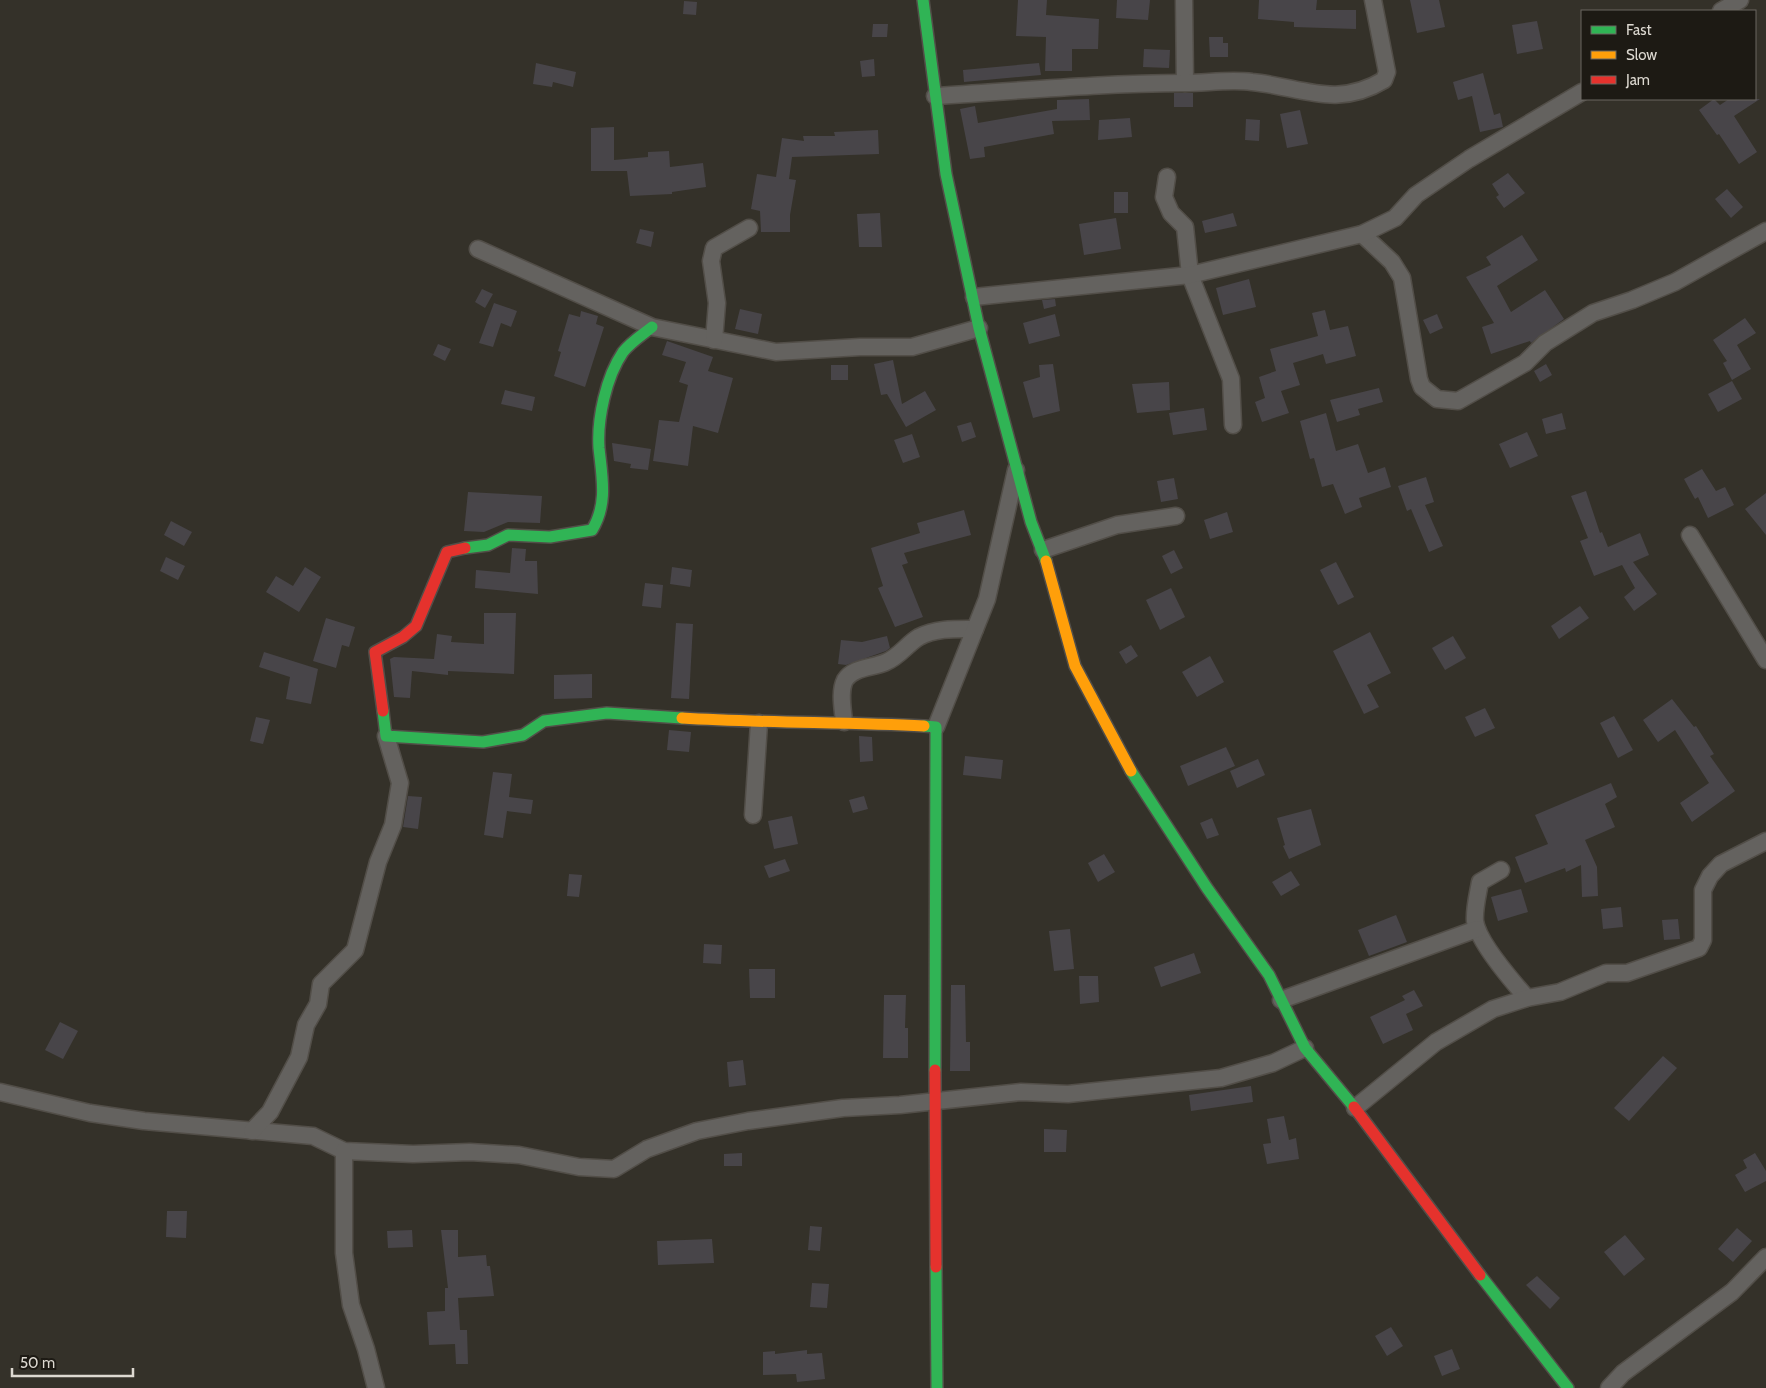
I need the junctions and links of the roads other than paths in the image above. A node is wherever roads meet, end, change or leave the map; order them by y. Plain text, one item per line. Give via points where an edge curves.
1 (923, 0) edge
2 (1184, 0) edge
3 (1373, 0) edge
4 (1740, 0) edge
5 (1723, 10) edge
6 (1185, 83) junction
7 (1581, 93) edge
8 (935, 96) junction
9 (1167, 177) dead end
10 (749, 228) dead end
11 (1766, 231) edge
12 (1362, 234) junction
13 (478, 250) dead end
14 (1190, 275) junction
15 (974, 296) junction
16 (652, 327) junction
17 (979, 328) junction
18 (714, 340) junction
19 (1233, 425) dead end
20 (1017, 468) junction
21 (1176, 516) dead end
22 (1690, 535) dead end
23 (1043, 550) junction
24 (975, 629) junction
25 (1766, 660) edge
26 (844, 722) junction
27 (759, 723) junction
28 (936, 728) junction
29 (386, 736) junction
30 (753, 815) dead end
31 (1766, 841) edge
32 (1501, 870) dead end
33 (1477, 929) junction
34 (1526, 998) junction
35 (1281, 1000) junction
36 (1305, 1048) junction
37 (0, 1092) edge
38 (934, 1101) junction
39 (1355, 1108) junction
40 (252, 1131) junction
41 (344, 1151) junction
42 (1766, 1257) edge
43 (376, 1388) edge
44 (937, 1388) edge
45 (1568, 1388) edge
46 (1609, 1388) edge

1 - 8 street
2 - 6 street
3 - 6 street via 1387,72 1384,80 1360,92 1340,96 1250,81
4 - 5 street
6 - 8 street
7 - 12 street via 1469,159 1416,195 1395,218
8 - 15 street via 946,174
9 - 14 street via 1164,197 1171,213 1185,227
10 - 18 street via 714,248 711,261 717,303
11 - 12 street via 1675,282 1593,313 1545,343 1525,363 1458,401 1437,399 1422,387 1402,278 1392,262
12 - 14 street
13 - 16 street
14 - 15 street
14 - 19 street via 1231,379
15 - 17 street
16 - 18 street
16 - 29 street via 623,353 608,388 600,433 604,505 599,522 592,530 550,537 508,534 488,545 448,552 416,626 375,652
17 - 18 street via 912,348 860,347 776,352
17 - 20 street
20 - 23 street via 1031,522
20 - 24 street via 987,599
21 - 23 street via 1117,525
22 - 25 street
23 - 35 street via 1075,666 1101,717 1125,762 1207,888 1269,975
24 - 26 street via 945,629 918,638 900,655 884,664 849,674 842,693
24 - 28 street
26 - 27 street
26 - 28 street
27 - 29 street via 607,713 544,720 523,735 483,742
27 - 30 street
28 - 38 street
29 - 40 street via 400,783 393,824 378,862 355,950 321,984 318,1004 306,1025 299,1058 270,1112
31 - 34 street via 1721,864 1710,876 1702,890 1703,940 1700,948 1627,973 1606,973 1560,992
32 - 33 street via 1480,882 1475,919
33 - 34 street
33 - 35 street
34 - 39 street via 1493,1009 1436,1042
35 - 36 street
36 - 38 street via 1272,1063 1221,1078 1068,1094 1021,1092
36 - 39 street
37 - 40 street via 90,1113
38 - 41 street via 843,1108 696,1131 646,1149 614,1169 579,1167 519,1155
38 - 44 street
39 - 45 street
40 - 41 street via 313,1136
41 - 43 street via 346,1270 351,1304
42 - 46 street via 1732,1292 1623,1373

